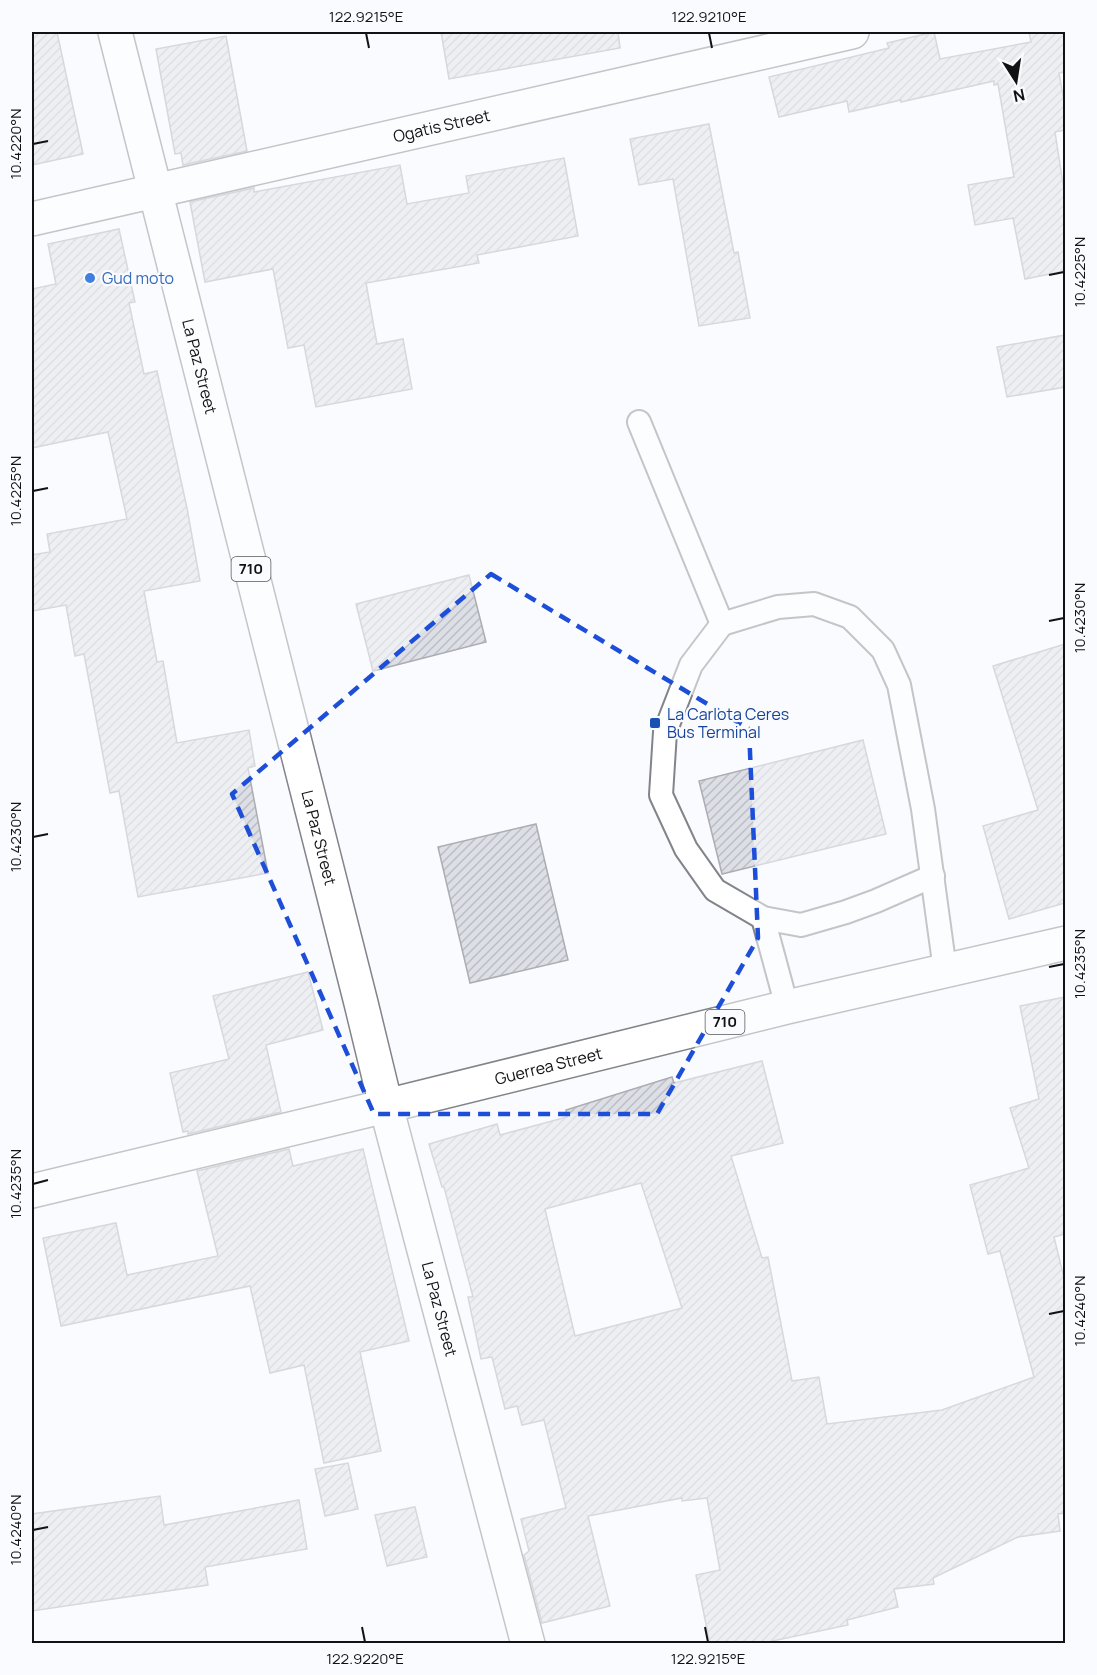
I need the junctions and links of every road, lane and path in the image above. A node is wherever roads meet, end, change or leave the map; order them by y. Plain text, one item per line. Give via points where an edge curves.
1 (115, 32) edge
2 (852, 32) edge
3 (155, 190) junction
4 (32, 219) edge
5 (639, 422) dead end
6 (722, 624) junction
7 (933, 876) junction
8 (764, 918) junction
9 (1065, 943) edge
10 (945, 970) junction
11 (787, 1007) junction
12 (386, 1106) junction
13 (32, 1191) edge
14 (528, 1644) edge

1 - 3 main road, La Paz Street / 710
2 - 3 main road, Ogatis Street
3 - 4 main road, Ogatis Street
3 - 12 main road, La Paz Street / 710
5 - 6 lane
6 - 7 lane via 778,608 814,604 850,617 883,650 899,685
6 - 8 lane via 691,665 665,732 660,795 686,849 715,890
7 - 8 lane via 866,905 801,925
7 - 10 lane
8 - 11 lane
9 - 10 main road, Guerrea Street / 710
10 - 11 main road, Guerrea Street / 710
11 - 12 main road, Guerrea Street / 710
12 - 13 main road, Guerrea Street
12 - 14 main road, La Paz Street

